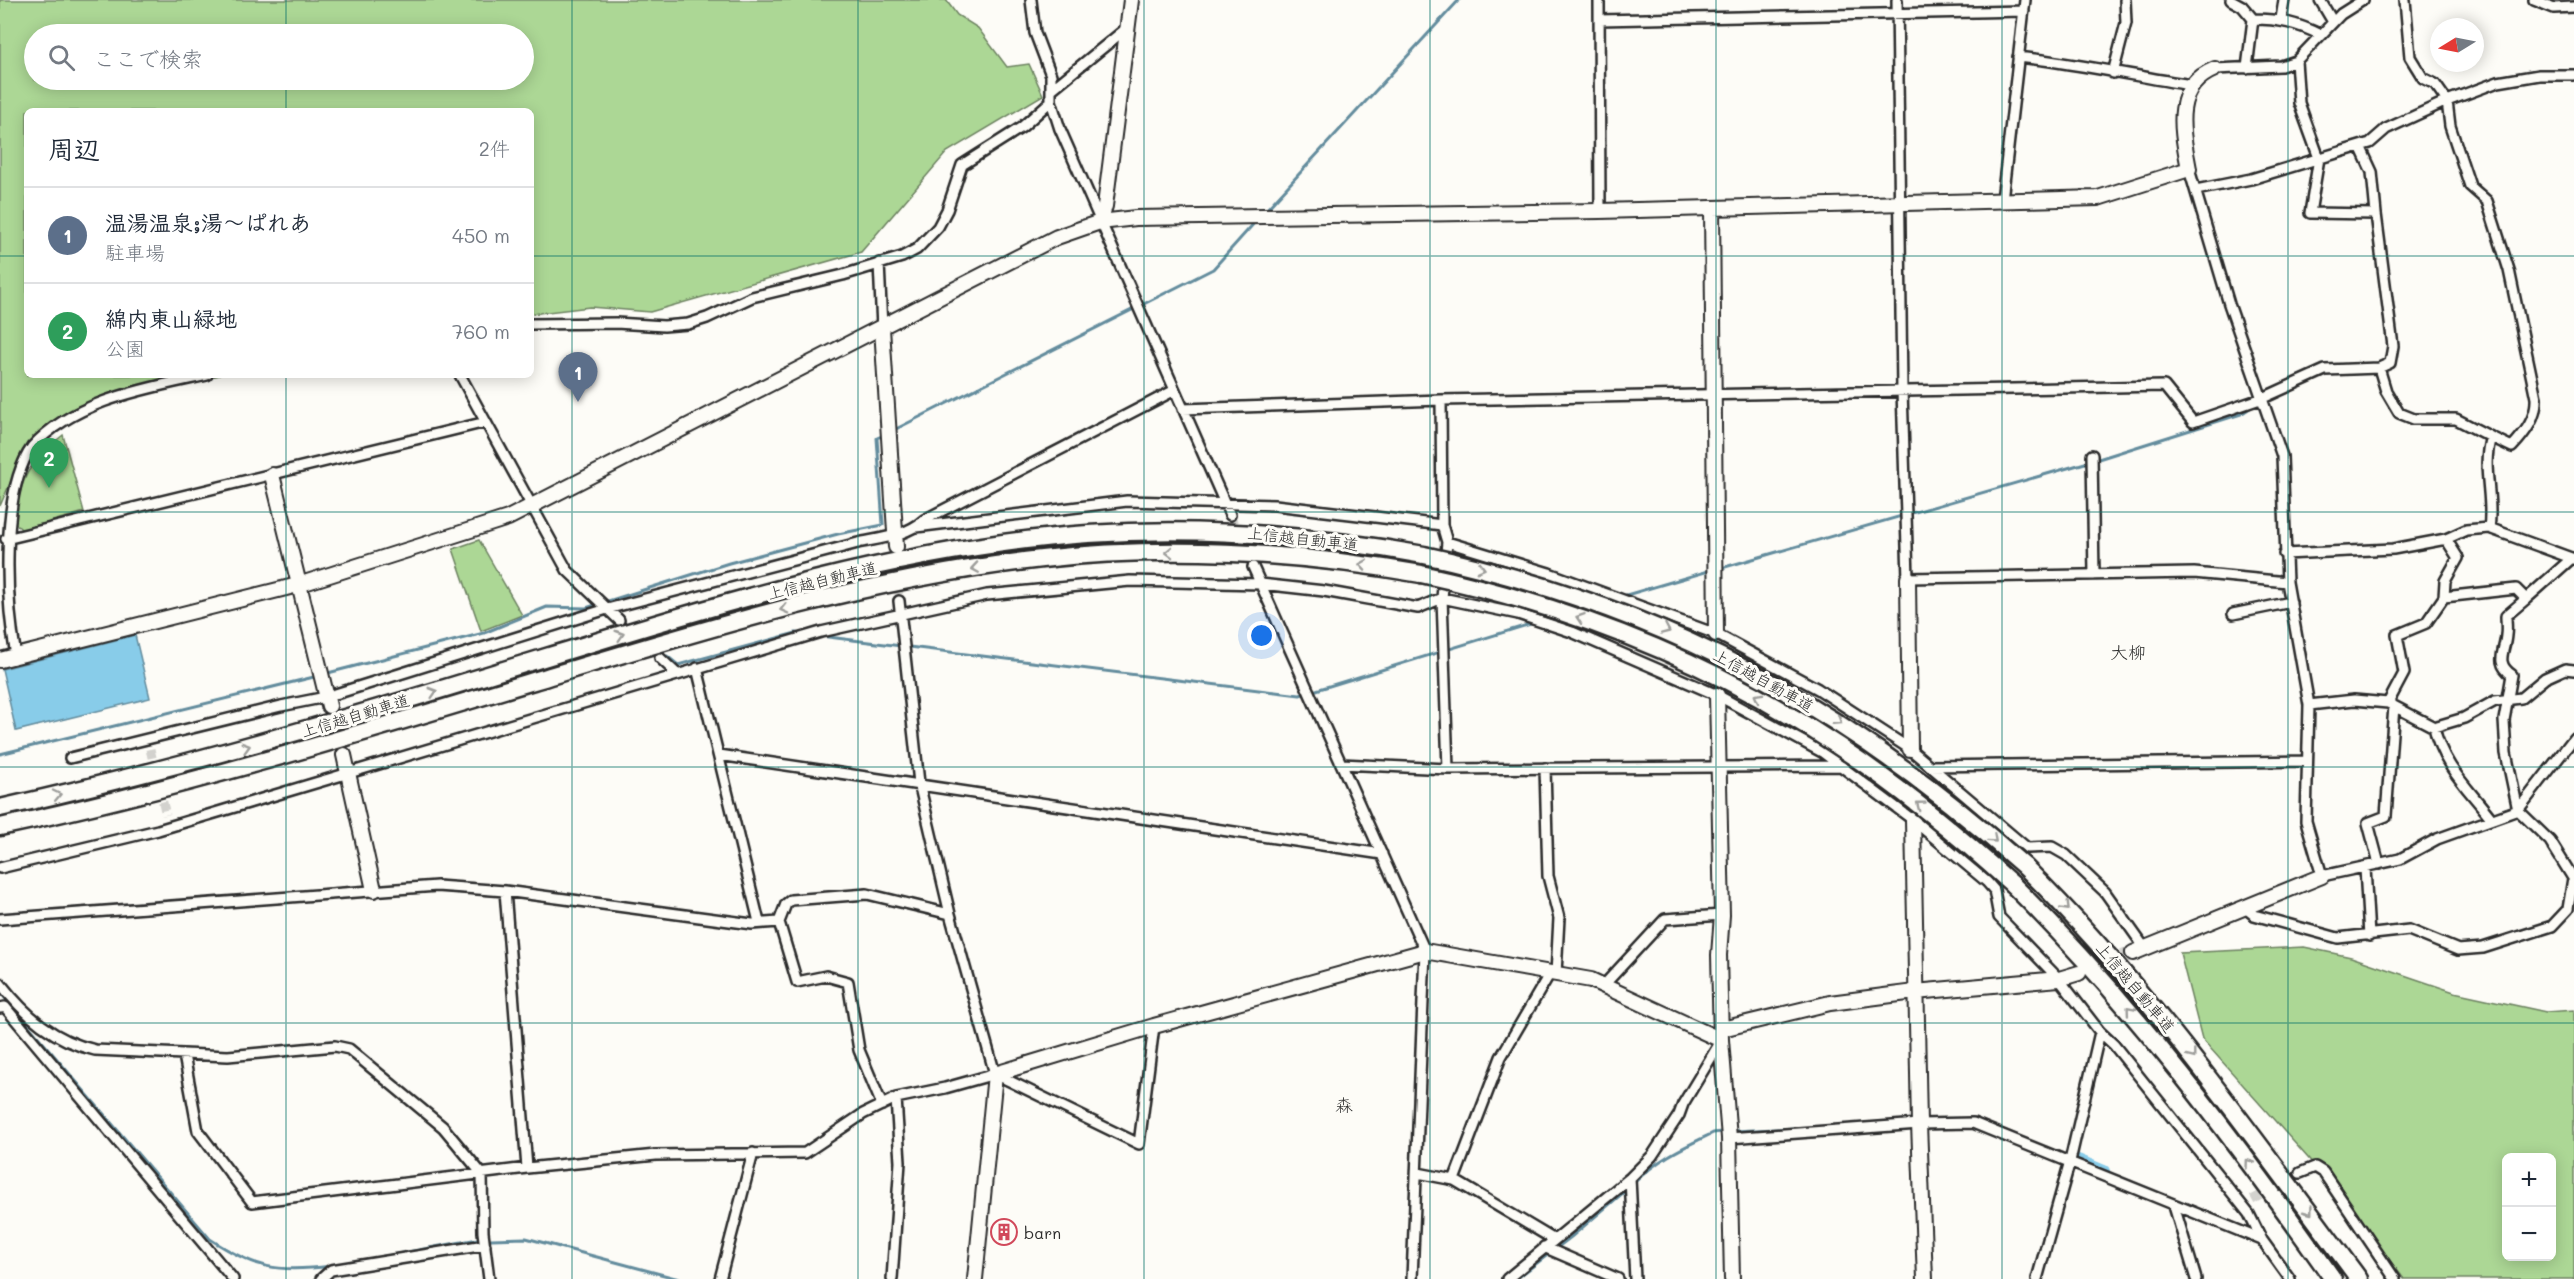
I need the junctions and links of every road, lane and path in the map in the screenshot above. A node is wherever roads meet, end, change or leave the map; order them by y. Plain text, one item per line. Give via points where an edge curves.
1 (1031, 0) edge
2 (1131, 0) edge
3 (1599, 0) edge
4 (1897, 0) edge
5 (2025, 0) edge
6 (2125, 0) edge
7 (2232, 0) edge
8 (2284, 0) edge
9 (2320, 0) edge
10 (2363, 0) edge
11 (2405, 0) edge
12 (2534, 0) edge
13 (2574, 7) edge
14 (2024, 11) junction
15 (1897, 12) junction
16 (2253, 19) junction
17 (2281, 19) junction
18 (1599, 20) junction
19 (2333, 22) junction
20 (1127, 28) junction
21 (2321, 35) junction
22 (2018, 57) junction
23 (2296, 61) junction
24 (2247, 68) junction
25 (2216, 69) joint
26 (2113, 72) junction
27 (2574, 75) edge
28 (2191, 85) junction
29 (1052, 89) junction
30 (1051, 101) junction
31 (2447, 101) junction
32 (2360, 146) junction
33 (2319, 158) junction
34 (2189, 169) junction
35 (2196, 190) junction
36 (2002, 200) junction
37 (1900, 203) junction
38 (1712, 208) junction
39 (1600, 211) junction
40 (2376, 214) junction
41 (1100, 222) junction
42 (879, 263) junction
43 (534, 324) edge
44 (882, 328) junction
45 (2379, 368) junction
46 (195, 378) edge
47 (462, 378) edge
48 (1175, 390) junction
49 (1902, 390) junction
50 (1712, 394) junction
51 (2263, 398) junction
52 (1441, 400) junction
53 (1184, 409) junction
54 (486, 422) junction
55 (2491, 437) junction
56 (2092, 455) dead end
57 (272, 475) junction
58 (1224, 503) junction
59 (532, 504) junction
60 (1230, 515) tunnel mouth
61 (1442, 525) junction
62 (915, 528) junction
63 (2489, 528) junction
64 (6, 539) junction
65 (2446, 539) junction
66 (896, 541) junction
67 (1447, 542) junction
68 (2284, 554) junction
69 (2573, 559) edge
70 (1253, 567) tunnel mouth
71 (2094, 575) junction
72 (1908, 578) junction
73 (2287, 582) junction
74 (1261, 584) junction
75 (298, 585) junction
76 (2444, 597) junction
77 (1442, 598) junction
78 (2526, 599) junction
79 (899, 601) tunnel mouth
80 (2290, 602) junction
81 (607, 609) junction
82 (900, 614) junction
83 (2233, 615) dead end
84 (619, 620) tunnel mouth
85 (1716, 634) junction
86 (16, 656) junction
87 (660, 658) tunnel mouth
88 (0, 660) edge
89 (697, 668) junction
90 (2574, 670) edge
91 (677, 674) junction
92 (1718, 695) junction
93 (2509, 698) junction
94 (327, 702) junction
95 (2391, 704) junction
96 (2309, 705) junction
97 (2433, 727) junction
98 (2574, 738) edge
99 (1910, 749) junction
100 (344, 755) dead end
101 (719, 755) junction
102 (70, 758) dead end
103 (2307, 761) junction
104 (1341, 764) junction
105 (1842, 766) junction
106 (1930, 766) junction
107 (1545, 768) junction
108 (1719, 768) junction
109 (1448, 769) junction
110 (348, 771) junction
111 (919, 783) junction
112 (0, 808) edge
113 (2518, 810) junction
114 (166, 815) tunnel mouth
115 (2491, 818) junction
116 (1913, 820) junction
117 (168, 826) junction
118 (1, 827) edge
119 (1382, 854) junction
120 (2379, 864) junction
121 (0, 867) edge
122 (2364, 868) junction
123 (2322, 876) junction
124 (375, 890) junction
125 (505, 891) junction
126 (2244, 907) junction
127 (950, 914) junction
128 (1722, 915) junction
129 (0, 919) edge
130 (759, 922) junction
131 (779, 922) junction
132 (2369, 936) junction
133 (2139, 950) joint
134 (1425, 951) junction
135 (2079, 973) tunnel mouth
136 (1553, 974) junction
137 (2060, 979) junction
138 (0, 983) edge
139 (1604, 985) junction
140 (1915, 992) junction
141 (0, 1008) edge
142 (1154, 1026) junction
143 (2100, 1032) junction
144 (1722, 1034) junction
145 (184, 1054) junction
146 (995, 1074) junction
147 (896, 1098) junction
148 (882, 1105) junction
149 (1919, 1124) junction
150 (1729, 1138) junction
151 (753, 1153) junction
152 (2070, 1161) junction
153 (527, 1168) junction
154 (1418, 1173) junction
155 (2300, 1173) tunnel mouth
156 (482, 1174) junction
157 (1630, 1178) junction
158 (1454, 1180) junction
159 (2252, 1200) tunnel mouth
160 (2174, 1206) junction
161 (2243, 1206) junction
162 (1553, 1239) junction
163 (2262, 1240) junction
164 (485, 1245) junction
165 (1544, 1247) junction
166 (1511, 1278) edge
167 (233, 1279) edge
168 (321, 1279) edge
169 (489, 1279) edge
170 (720, 1279) edge
171 (892, 1279) edge
172 (975, 1279) edge
173 (1412, 1279) edge
174 (1618, 1279) edge
175 (1635, 1279) edge
176 (1732, 1279) edge
177 (1926, 1279) edge
178 (2037, 1279) edge
179 (2196, 1279) edge
180 (2290, 1279) edge
181 (2333, 1279) edge
182 (2359, 1279) edge
183 (2396, 1279) edge

1 - 29 street via 1035,33 1051,75
2 - 20 street
3 - 18 street
4 - 15 street
5 - 14 street
6 - 26 street via 2126,24
7 - 16 street
8 - 17 street
9 - 19 street
10 - 19 street
11 - 31 street via 2410,57 2423,78 2435,84
12 - 13 street via 2554,8
14 - 15 street
14 - 22 street
15 - 18 street
15 - 37 street
16 - 17 street
16 - 24 street
17 - 21 street
18 - 39 street
19 - 21 street
20 - 29 street
20 - 41 street
21 - 23 street
22 - 26 street via 2063,61
22 - 36 street
23 - 24 street
23 - 33 street via 2299,103
24 - 25 street
25 - 28 street
26 - 28 street
27 - 31 street via 2539,75 2498,82
28 - 34 street via 2185,99 2182,130
29 - 30 street
30 - 41 street
30 - 42 street via 1022,127 962,165 938,227 917,249
31 - 32 street via 2386,129
31 - 55 street via 2450,126 2470,186 2487,201 2509,270 2536,398 2537,411 2512,447
32 - 33 street
32 - 40 street via 2372,172
33 - 35 street via 2252,179
33 - 40 street via 2310,213
34 - 35 street
34 - 36 street via 2098,198
35 - 51 street via 2229,304
36 - 37 street
37 - 38 street
37 - 49 street
38 - 39 street
38 - 50 street
39 - 41 street via 1136,218
40 - 45 street via 2393,346 2391,363
41 - 44 street via 1057,237
41 - 48 street
42 - 43 street via 752,297 688,324
42 - 44 street
44 - 59 street
44 - 66 street
45 - 51 street via 2325,370
45 - 55 street via 2399,413 2414,419 2456,419
46 - 64 street via 117,398 52,428 30,448 18,468 7,512
47 - 54 street
48 - 53 street
48 - 62 street
49 - 50 street
49 - 51 street via 2164,386 2193,422
49 - 72 street
50 - 52 street
50 - 85 street
51 - 68 street via 2282,456
52 - 53 street
52 - 61 street
53 - 58 street
54 - 57 street
54 - 59 street
55 - 63 street via 2487,465 2492,511
56 - 71 street
57 - 64 street
57 - 75 street
58 - 60 street
58 - 61 street via 1275,505
58 - 62 street via 1127,501
59 - 75 street via 508,518
59 - 81 street via 567,570
61 - 67 street
62 - 66 street
63 - 65 street via 2466,530
63 - 69 street
64 - 86 street via 7,603
65 - 68 street via 2393,549
65 - 76 street via 2458,558 2445,581
66 - 81 street via 858,543
67 - 77 street
67 - 85 street via 1549,573
68 - 73 street
69 - 78 street
70 - 74 street
71 - 72 street
71 - 73 street via 2194,573
72 - 99 street
73 - 80 street
74 - 77 street via 1418,608
74 - 82 street via 1130,581 987,596
74 - 104 street
75 - 86 street
75 - 94 street
76 - 78 street via 2516,589
76 - 95 street via 2426,623 2397,635 2404,673
77 - 92 street via 1518,614 1572,632
77 - 109 street
78 - 93 street via 2506,616 2506,637 2500,654 2505,670 2512,675
79 - 82 street
80 - 83 street
80 - 96 street
81 - 84 street
81 - 94 street
82 - 89 street via 820,632
82 - 111 street
85 - 99 street via 1818,688
86 - 88 street
87 - 91 street
89 - 91 street
89 - 101 street
90 - 93 street via 2565,669 2545,678 2521,698
91 - 110 street
92 - 105 street
92 - 108 street
93 - 97 street
93 - 113 street via 2504,720 2506,753
94 - 102 street via 281,706 149,745
95 - 96 street via 2354,700
95 - 97 street
95 - 120 street via 2386,816 2368,823
96 - 103 street
97 - 115 street via 2449,767
98 - 113 street
99 - 106 street
100 - 110 street
101 - 111 street
101 - 130 street
103 - 106 street
103 - 123 street via 2306,821
104 - 109 street
104 - 119 street
105 - 108 street
105 - 116 street
106 - 133 street via 2027,848 2052,847 2066,855 2105,892
107 - 108 street
107 - 109 street
107 - 136 street via 1548,876 1559,918
108 - 128 street
110 - 117 street
110 - 124 street
111 - 119 street
111 - 127 street
112 -> 182 highway, 上信越自動車道, bridge via 247,747 742,600 943,554 1083,534 1206,531 1296,536 1424,555 1514,576 1660,627 1754,672 1852,730 1945,798 2024,866 2103,947 2202,1069
113 - 115 street
113 - 132 street via 2550,842 2573,878 2568,909 2552,926 2483,948 2458,950 2409,930
114 - 117 street
115 - 120 street via 2437,838 2400,859
116 - 137 street via 1988,882 1994,890 1999,917
116 - 140 street
117 - 121 street
181 -> 118 highway, 上信越自動車道, bridge via 2181,1072 2086,959 2012,884 1930,812 1886,778 1740,687 1599,625 1508,595 1421,574 1296,556 1209,552 1075,556 954,572 759,615 251,765
119 - 134 street
120 - 122 street
122 - 123 street
122 - 132 street
123 - 126 street
124 - 125 street via 438,886
124 - 129 street
125 - 130 street
125 - 153 street
126 - 132 street via 2254,915 2338,938
126 - 133 street
127 - 131 street via 867,894 791,900
127 - 146 street
128 - 139 street via 1665,919
128 - 144 street
130 - 131 street
131 - 148 street via 797,982 826,976 848,982 859,1050
134 - 136 street
134 - 142 street
134 - 154 street
135 - 137 street
136 - 139 street
136 - 158 street via 1501,1057
137 - 140 street
137 - 143 street
138 - 145 street via 53,1035 74,1046
139 - 144 street
140 - 144 street via 1830,1004
140 - 149 street
141 - 167 street via 4,1007
142 - 146 street
142 - 146 street via 1139,1144
143 - 152 street
143 - 161 street
144 - 150 street
144 - 157 street via 1679,1115 1652,1156
145 - 156 street via 228,1056 334,1046 349,1049 443,1127
145 - 156 street via 198,1131 252,1202
146 - 147 street
146 - 172 street
147 - 148 street
147 - 171 street via 900,1162
148 - 151 street via 805,1153
149 - 150 street
149 - 152 street via 1973,1123
149 - 177 street
150 - 176 street
151 - 153 street via 656,1155
151 - 170 street
152 - 160 street
152 - 178 street
153 - 156 street
154 - 158 street
154 - 173 street
155 - 183 street via 2315,1167 2323,1172
156 - 164 street
157 - 162 street
157 - 175 street
158 - 162 street
159 - 161 street
160 - 163 street
160 - 179 street
161 - 163 street
162 - 165 street
163 - 180 street
164 - 168 street via 332,1270
164 - 169 street
165 - 166 street
165 - 174 street

